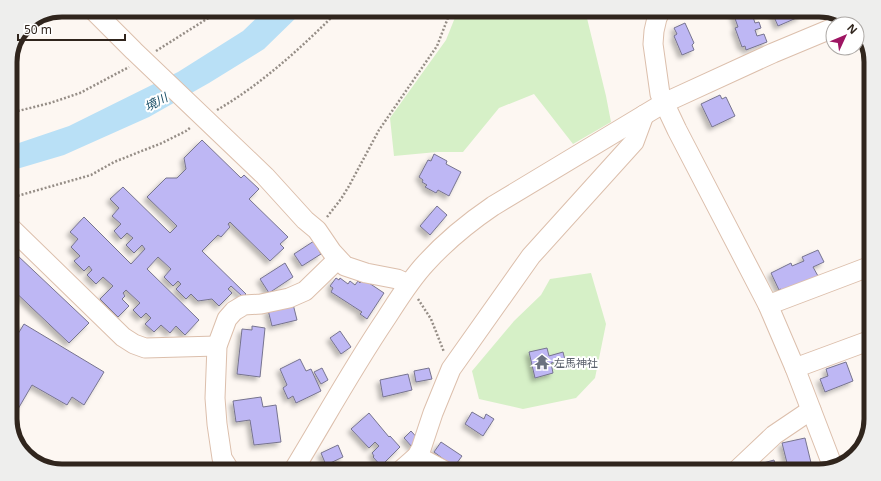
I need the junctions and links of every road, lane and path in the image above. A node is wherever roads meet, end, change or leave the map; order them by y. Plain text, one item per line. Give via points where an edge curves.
1 (100, 17) edge
2 (211, 17) edge
3 (330, 17) edge
4 (448, 17) edge
5 (658, 17) edge
6 (825, 31) edge
7 (145, 61) junction
8 (664, 103) junction
9 (17, 111) edge
10 (201, 115) junction
11 (644, 115) junction
12 (17, 196) edge
13 (317, 230) junction
14 (17, 234) edge
15 (338, 259) junction
16 (864, 269) edge
17 (408, 284) junction
18 (768, 306) junction
19 (864, 343) edge
20 (217, 346) junction
21 (795, 368) junction
22 (451, 369) junction
23 (811, 410) junction
24 (417, 456) junction
25 (830, 462) edge
26 (226, 464) edge
27 (297, 464) edge
28 (408, 464) edge
29 (432, 464) edge
30 (743, 464) edge

1 - 7 street
2 - 7 path
3 - 10 path via 278,66 232,101
4 - 13 path via 437,46 379,130 341,199
5 - 8 street via 653,44 660,94
6 - 8 street
7 - 9 path via 80,93
7 - 10 street
8 - 11 street
8 - 18 street
10 - 12 path via 186,131 114,162 91,175
10 - 13 street
11 - 17 street via 471,221 439,248
11 - 22 street via 634,142 531,256
13 - 15 street
14 - 20 street via 123,337 134,344 145,348
15 - 17 street via 345,266
15 - 20 street via 305,291 289,298 244,305 234,311 227,319
16 - 18 street
17 - 22 path via 431,319
17 - 27 street via 373,337
18 - 21 street
19 - 21 street
20 - 26 street via 215,398 222,458
21 - 23 street
22 - 24 street via 433,412 422,449
23 - 25 street
23 - 30 street via 774,435
24 - 28 street
24 - 29 street

